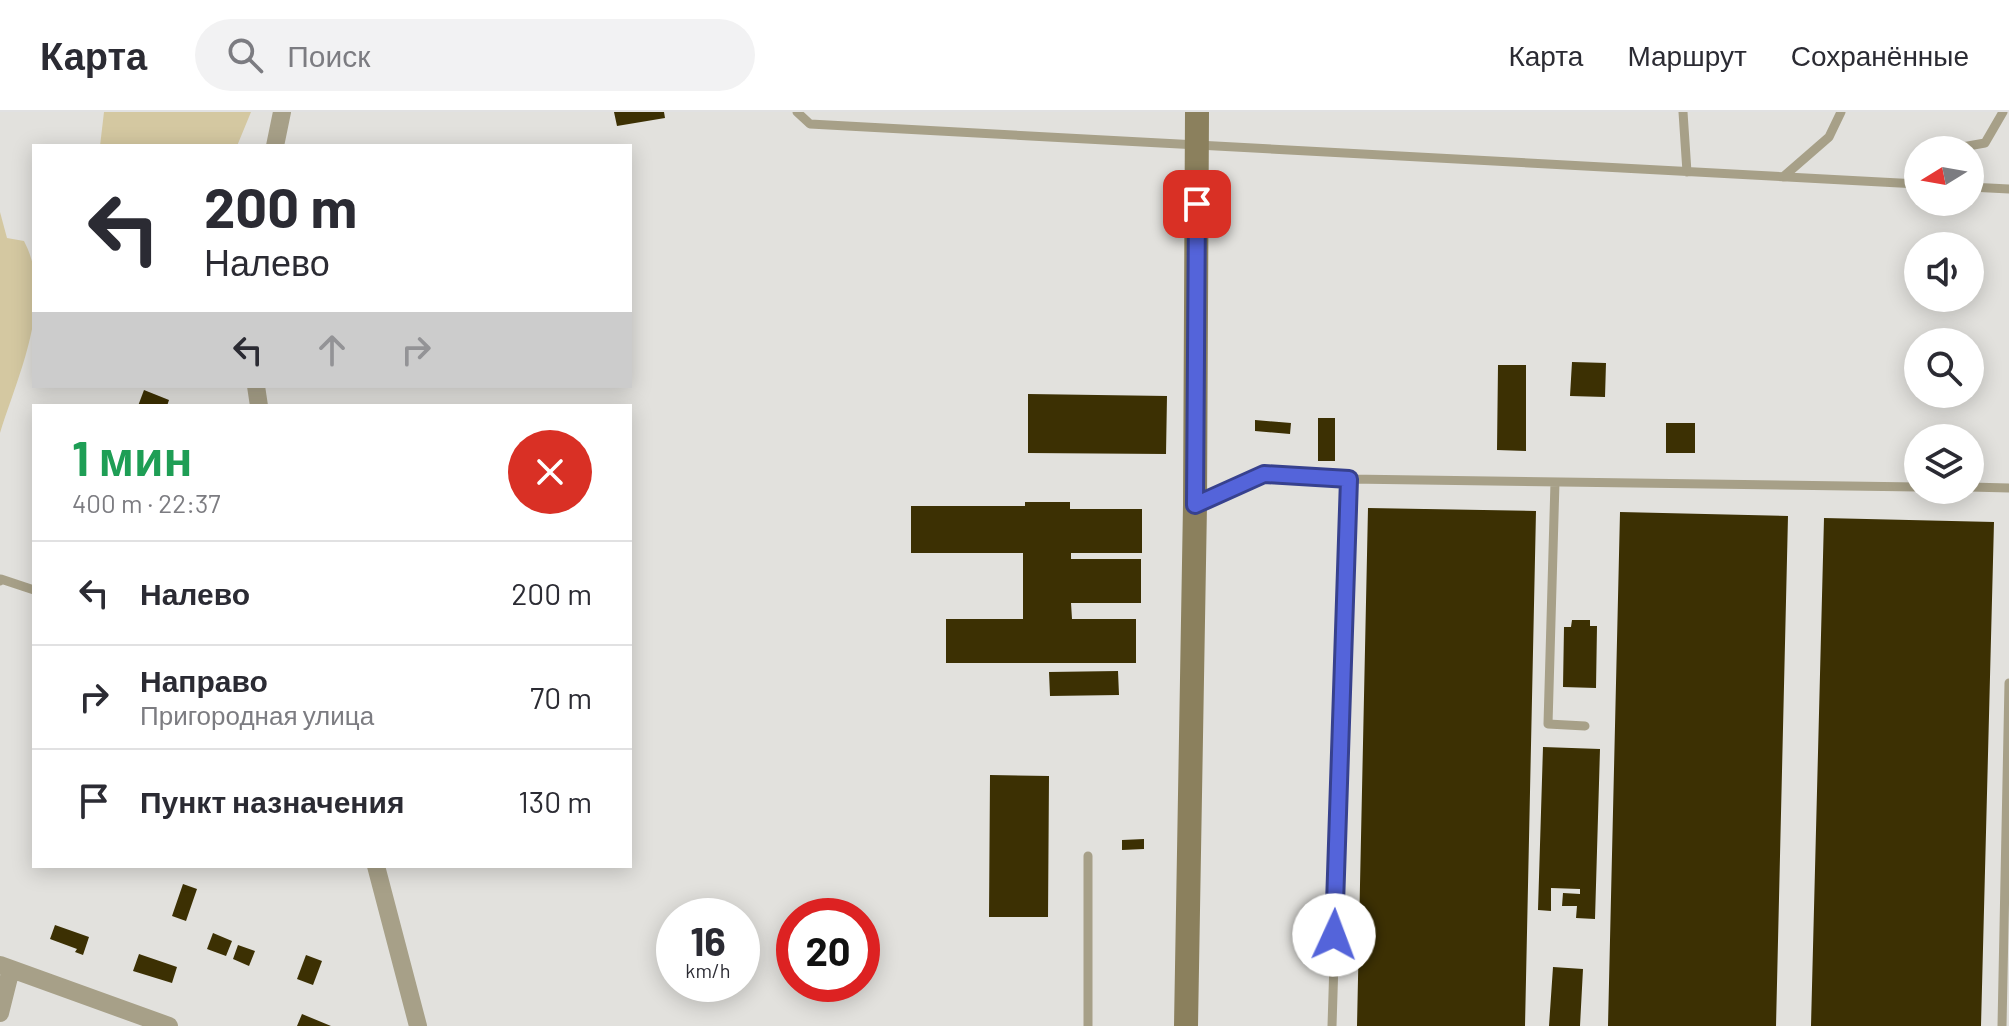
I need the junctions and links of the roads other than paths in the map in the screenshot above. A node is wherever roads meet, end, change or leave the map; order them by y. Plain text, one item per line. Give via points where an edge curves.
1 (282, 112) edge
2 (797, 112) edge
3 (1197, 112) edge
4 (1683, 112) edge
5 (1841, 112) edge
6 (2003, 112) edge
7 (1984, 143) edge
8 (275, 144) edge
9 (1197, 144) junction
10 (1687, 172) junction
11 (1783, 177) junction
12 (1904, 183) edge
13 (1984, 188) edge
14 (2009, 189) edge
15 (1349, 479) junction
16 (1555, 482) junction
17 (1904, 487) edge
18 (1984, 487) edge
19 (2009, 488) edge
20 (1195, 505) junction
21 (0, 581) edge
22 (32, 589) edge
23 (2009, 683) edge
24 (1585, 726) dead end
25 (1088, 856) dead end
26 (377, 868) edge
27 (5, 967) edge
28 (0, 1013) edge
29 (169, 1026) edge
30 (418, 1026) edge
31 (1088, 1026) edge
32 (1186, 1026) edge
33 (1332, 1026) edge
34 (2002, 1026) edge

1 - 8 street
2 - 9 lane via 810,124
3 - 9 street
4 - 10 lane
5 - 11 lane via 1829,137
6 - 7 lane
9 - 10 lane
9 - 20 street
10 - 11 lane
11 - 12 lane
13 - 14 lane
15 - 16 lane
15 - 20 lane via 1264,474
15 - 33 lane
16 - 17 lane
16 - 24 lane via 1548,724
18 - 19 lane
20 - 32 street
21 - 22 lane
23 - 34 lane
25 - 31 lane
26 - 30 street
27 - 28 street
27 - 29 street

